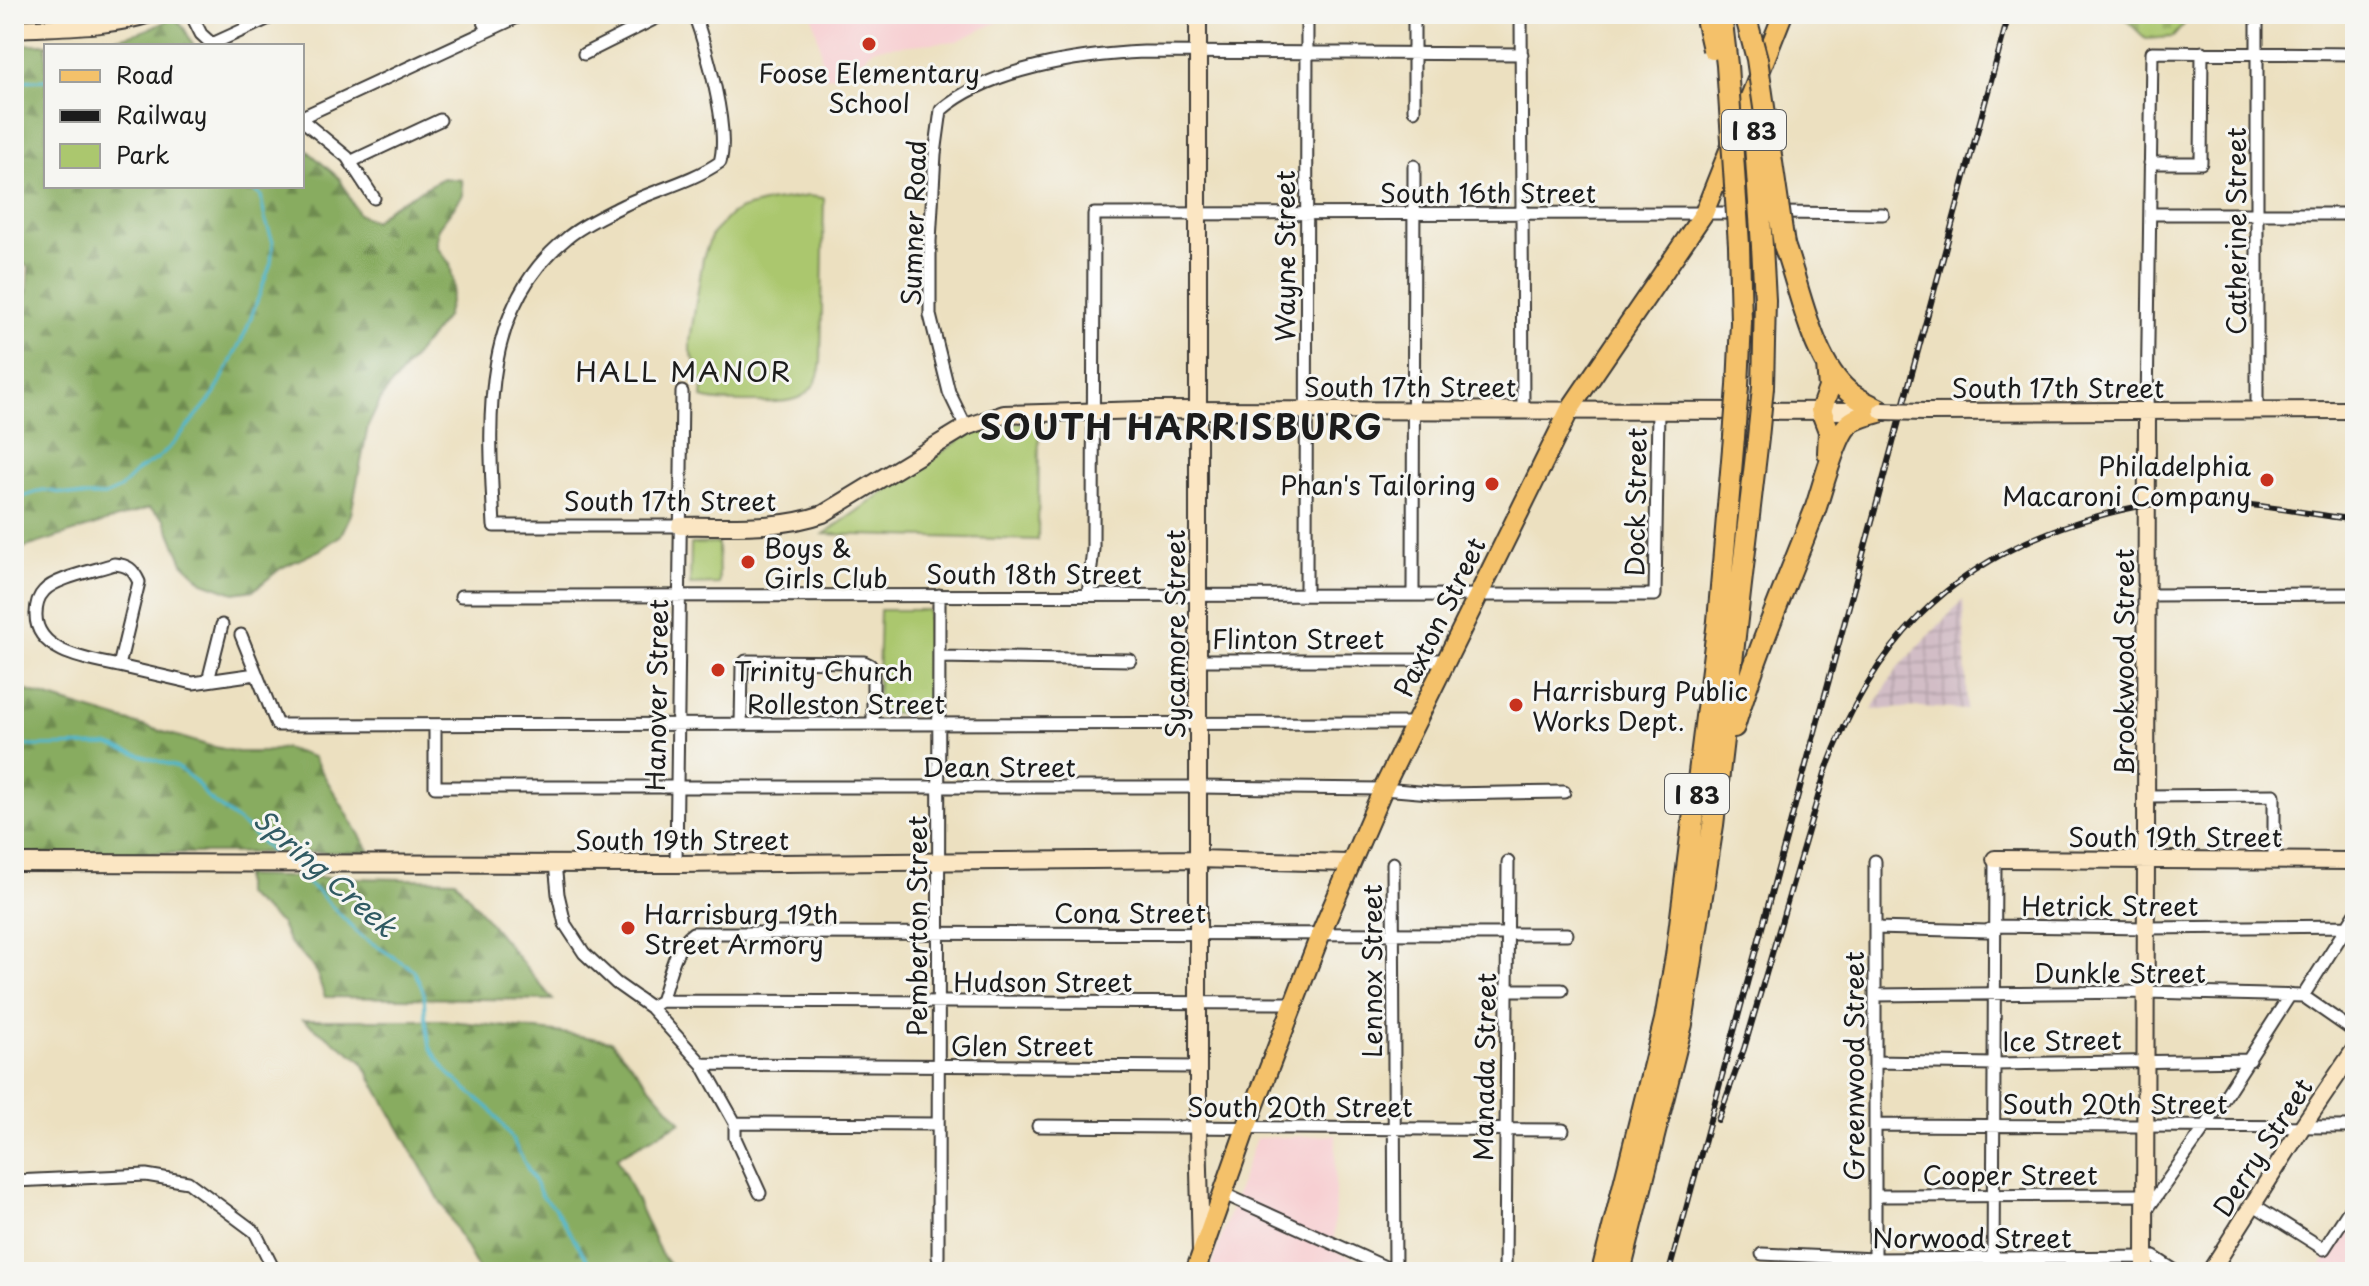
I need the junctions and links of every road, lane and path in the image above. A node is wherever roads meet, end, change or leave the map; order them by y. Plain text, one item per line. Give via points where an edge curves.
1 (150, 14) edge
2 (191, 14) edge
3 (278, 14) edge
4 (480, 14) edge
5 (524, 14) edge
6 (664, 14) edge
7 (694, 14) edge
8 (1198, 14) edge
9 (1307, 14) edge
10 (1414, 14) edge
11 (1521, 14) edge
12 (1705, 14) edge
13 (1721, 14) edge
14 (1744, 14) edge
15 (1783, 14) edge
16 (2257, 14) edge
17 (14, 29) edge
18 (488, 30) junction
19 (212, 44) edge
20 (215, 44) edge
21 (2202, 52) junction
22 (1307, 53) junction
23 (1414, 53) junction
24 (2258, 53) junction
25 (584, 54) dead end
26 (1198, 54) junction
27 (1522, 54) junction
28 (2355, 54) edge
29 (1414, 110) dead end
30 (304, 117) edge
31 (304, 120) edge
32 (440, 120) dead end
33 (350, 162) junction
34 (2150, 163) junction
35 (1414, 166) dead end
36 (374, 198) dead end
37 (1738, 211) junction
38 (1198, 213) junction
39 (1704, 213) junction
40 (1306, 214) junction
41 (1414, 214) junction
42 (1522, 214) junction
43 (1883, 214) dead end
44 (2150, 214) junction
45 (2257, 214) junction
46 (2355, 214) edge
47 (1825, 357) junction
48 (682, 392) dead end
49 (1523, 409) junction
50 (1570, 409) junction
51 (1094, 410) junction
52 (1198, 410) junction
53 (1414, 410) junction
54 (1658, 410) junction
55 (1821, 410) junction
56 (2147, 410) junction
57 (2257, 410) junction
58 (2355, 410) edge
59 (1306, 411) junction
60 (1882, 411) junction
61 (966, 427) junction
62 (1815, 508) junction
63 (680, 526) junction
64 (2355, 594) edge
65 (680, 595) junction
66 (939, 595) junction
67 (1088, 595) junction
68 (1198, 595) junction
69 (1306, 595) junction
70 (1413, 595) junction
71 (1479, 595) junction
72 (1655, 595) joint
73 (2147, 595) junction
74 (461, 596) dead end
75 (222, 625) dead end
76 (241, 635) dead end
77 (939, 657) junction
78 (1130, 660) dead end
79 (1198, 660) junction
80 (1447, 660) junction
81 (119, 666) junction
82 (256, 674) junction
83 (208, 681) junction
84 (1415, 723) junction
85 (873, 724) junction
86 (1198, 724) junction
87 (678, 725) junction
88 (741, 725) junction
89 (939, 725) junction
90 (435, 726) junction
91 (1198, 787) junction
92 (677, 789) junction
93 (938, 789) junction
94 (1383, 789) junction
95 (1564, 792) dead end
96 (2146, 796) junction
97 (1713, 825) junction
98 (1198, 859) junction
99 (1995, 859) joint
100 (2146, 859) junction
101 (2274, 860) junction
102 (938, 861) junction
103 (1875, 861) dead end
104 (2355, 861) edge
105 (1508, 862) dead end
106 (14, 863) edge
107 (555, 863) junction
108 (1349, 863) junction
109 (1393, 863) dead end
110 (676, 864) junction
111 (2355, 914) edge
112 (1995, 926) junction
113 (2347, 926) junction
114 (1875, 928) junction
115 (2146, 928) junction
116 (1198, 933) junction
117 (1321, 933) junction
118 (1508, 933) junction
119 (938, 934) junction
120 (1393, 934) junction
121 (1567, 934) dead end
122 (1507, 990) junction
123 (1562, 990) dead end
124 (2146, 992) junction
125 (1875, 995) junction
126 (1995, 995) junction
127 (2296, 996) junction
128 (938, 1003) junction
129 (1198, 1003) junction
130 (1294, 1003) junction
131 (655, 1004) junction
132 (2355, 1032) edge
133 (2355, 1049) edge
134 (2146, 1060) junction
135 (2250, 1060) junction
136 (1875, 1062) junction
137 (702, 1064) junction
138 (1994, 1064) junction
139 (938, 1067) junction
140 (1198, 1067) junction
141 (735, 1123) junction
142 (938, 1124) junction
143 (1875, 1125) junction
144 (1994, 1125) junction
145 (2146, 1125) junction
146 (1038, 1126) dead end
147 (2206, 1126) junction
148 (1393, 1127) junction
149 (2302, 1127) junction
150 (2355, 1127) edge
151 (1198, 1128) junction
152 (1246, 1128) junction
153 (1505, 1130) junction
154 (1563, 1130) dead end
155 (14, 1181) edge
156 (760, 1193) dead end
157 (1222, 1193) junction
158 (1875, 1196) junction
159 (1994, 1196) junction
160 (2355, 1201) edge
161 (2145, 1204) junction
162 (2254, 1205) junction
163 (1762, 1254) dead end
164 (938, 1257) dead end
165 (1198, 1263) edge
166 (2145, 1265) edge
167 (1875, 1266) edge
168 (1994, 1266) edge
169 (275, 1272) edge
170 (1396, 1272) edge
171 (1505, 1272) edge
172 (1602, 1272) edge
173 (1620, 1272) edge
174 (2177, 1272) edge
175 (2210, 1272) edge

1 - 17 street via 109,23
2 - 19 street
3 - 20 street
4 - 18 street
5 - 18 street
6 - 25 street
7 - 63 street, South 17th Street via 714,85 723,144 720,162 569,236 541,263 514,306 496,353 491,400 494,526
8 - 26 street, Sycamore Street
9 - 22 street, Wayne Street
10 - 23 street
11 - 27 street
12 - 37 highway, bridge via 1731,136
13 - 37 highway, I 83, bridge
14 - 47 highway, bridge via 1757,59 1784,245
14 - 97 highway, I 83, bridge via 1765,300 1763,387
15 - 39 main road, Paxton Street
16 - 24 street, Catherine Street
18 - 30 street
21 - 24 street
21 - 34 street, Brookwood Street via 2152,52
21 - 34 street via 2201,163
22 - 23 street
22 - 26 street
22 - 40 street, Wayne Street
23 - 27 street
23 - 29 street
24 - 28 street
24 - 45 street, Catherine Street
26 - 38 street, Sycamore Street
26 - 61 street, Sumner Road via 1093,54 1045,64 978,87 941,110 929,256 930,315 949,392
27 - 42 street
31 - 33 street
32 - 33 street
33 - 36 street
34 - 44 street, Brookwood Street
35 - 41 street
37 - 172 highway, I 83, bridge via 1741,322 1734,437 1718,621 1676,956
38 - 40 street, South 16th Street
38 - 51 street, South 16th Street via 1094,214
38 - 52 street, Sycamore Street
39 - 42 street, South 16th Street
39 - 43 street, South 16th Street
39 - 50 main road, Paxton Street
40 - 41 street, South 16th Street
40 - 59 street, Wayne Street
41 - 42 street, South 16th Street
41 - 53 street
42 - 49 street
44 - 45 street
44 - 56 street, Brookwood Street
45 - 46 street
45 - 57 street, Catherine Street
47 - 55 highway via 1829,388
47 - 60 highway via 1850,393
48 - 63 street, Hanover Street
49 - 50 street, South 17th Street
49 - 53 street, South 17th Street
50 - 54 street, South 17th Street
50 - 71 main road, Paxton Street
51 - 52 street, South 17th Street
51 - 61 street, South 17th Street via 1004,414
51 - 67 street
52 - 59 street, South 17th Street
52 - 68 street, Sycamore Street
53 - 59 street, South 17th Street
53 - 70 street
54 - 55 street, South 17th Street
54 - 72 street, Dock Street
55 - 60 street, South 17th Street
55 - 62 highway via 1829,439
56 - 57 street, South 17th Street
56 - 60 street, South 17th Street, bridge
56 - 73 street, Brookwood Street
57 - 58 street, South 17th Street
59 - 69 street, Wayne Street
60 - 62 highway via 1847,425
61 - 63 street, South 17th Street via 808,519 778,525
62 - 97 highway via 1744,695
63 - 65 street, Hanover Street
64 - 73 street
65 - 66 street, South 18th Street
65 - 74 street, South 18th Street
65 - 87 street, Hanover Street
66 - 67 street, South 18th Street
66 - 77 street, Pemberton Street
67 - 68 street, South 18th Street
68 - 69 street, South 18th Street
68 - 79 street, Sycamore Street
69 - 70 street, South 18th Street
70 - 71 street, South 18th Street
71 - 72 street, South 18th Street
71 - 80 main road, Paxton Street
73 - 96 street, Brookwood Street
75 - 83 street
76 - 82 street
77 - 78 street
77 - 89 street, Pemberton Street
79 - 80 street, Flinton Street
79 - 86 street, Sycamore Street
80 - 84 main road, Paxton Street
81 - 81 street via 61,650 42,636 36,614 43,591 114,564 135,572 139,582
81 - 83 street via 193,683
82 - 83 street
82 - 90 street, Rolleston Street via 277,725
84 - 86 street, Rolleston Street
84 - 94 main road, Paxton Street
85 - 88 street, Rolleston Street
85 - 88 street via 873,673 864,662 746,661
85 - 89 street, Rolleston Street
86 - 89 street, Rolleston Street
86 - 91 street, Sycamore Street
87 - 88 street, Rolleston Street
87 - 90 street, Rolleston Street
87 - 92 street, Hanover Street
89 - 93 street, Pemberton Street
90 - 92 street, Dean Street via 435,787
91 - 93 street, Dean Street
91 - 94 street, Dean Street
91 - 98 street, Sycamore Street
92 - 93 street, Dean Street
92 - 110 street, Hanover Street
93 - 102 street, Pemberton Street
94 - 95 street, Dean Street via 1442,794
94 - 108 main road, Paxton Street
96 - 100 street, Brookwood Street
96 - 101 street via 2274,795
97 - 173 highway, I 83 via 1682,1024
98 - 102 street, South 19th Street
98 - 108 street, South 19th Street
98 - 116 street, Sycamore Street
99 - 100 street, South 19th Street
99 - 112 street
100 - 101 street, South 19th Street
100 - 115 street, Brookwood Street
101 - 104 street, South 19th Street
102 - 110 street, South 19th Street
102 - 119 street, Pemberton Street
103 - 114 street, Greenwood Street
105 - 118 street, Manada Street
106 - 107 street, South 19th Street
107 - 110 street, South 19th Street
107 - 131 street via 565,924 584,953 616,983
108 - 117 main road, Paxton Street
109 - 120 street, Lennox Street
111 - 113 street
112 - 114 street, Hetrick Street via 1987,931
112 - 115 street, Hetrick Street
112 - 126 street
113 - 115 street, Hetrick Street
113 - 127 street
114 - 125 street, Greenwood Street
115 - 124 street, Brookwood Street
116 - 117 street, Cona Street
116 - 119 street, Cona Street
116 - 129 street, Sycamore Street
117 - 120 street, Cona Street
117 - 130 main road, Paxton Street
118 - 120 street, Cona Street
118 - 121 street, Cona Street
118 - 122 street, Manada Street
119 - 128 street, Pemberton Street
119 - 131 street, Cona Street via 693,933 680,948
120 - 148 street, Lennox Street
122 - 123 street
122 - 153 street, Manada Street
124 - 126 street, Dunkle Street
124 - 127 street, Dunkle Street
124 - 134 street, Brookwood Street
125 - 126 street, Dunkle Street
125 - 136 street, Greenwood Street
126 - 138 street
127 - 132 street
127 - 135 street
128 - 129 street, Hudson Street
128 - 131 street, Hudson Street
128 - 139 street, Pemberton Street
129 - 130 street, Hudson Street
129 - 140 street, Sycamore Street
130 - 152 main road, Paxton Street
131 - 137 street
133 - 149 street, Derry Street
134 - 135 street, Ice Street
134 - 138 street, Ice Street
134 - 145 street, Brookwood Street
135 - 147 street
136 - 138 street, Ice Street
136 - 143 street, Greenwood Street
137 - 139 street, Glen Street
137 - 141 street
138 - 144 street
139 - 140 street, Glen Street
139 - 142 street, Pemberton Street
140 - 151 street, Sycamore Street
141 - 142 street
141 - 156 street via 735,1138
142 - 164 street, Pemberton Street
143 - 144 street, South 20th Street
143 - 158 street, Greenwood Street
144 - 145 street, South 20th Street
144 - 159 street
145 - 147 street, South 20th Street
145 - 161 street, Brookwood Street
146 - 151 street, South 20th Street
147 - 149 street, South 20th Street
147 - 161 street
148 - 152 street, South 20th Street
148 - 153 street, South 20th Street
148 - 170 street, Lennox Street
149 - 150 street, South 20th Street
149 - 162 street, Derry Street
151 - 152 street, South 20th Street
151 - 165 street, Sycamore Street
152 - 157 main road, Paxton Street
153 - 154 street, South 20th Street
153 - 171 street, Manada Street
155 - 169 street via 146,1175 188,1182 255,1232
157 - 165 main road, Paxton Street
157 - 170 street
158 - 159 street, Cooper Street
158 - 167 street, Greenwood Street
159 - 161 street, Cooper Street
159 - 168 street
160 - 162 street via 2324,1249
161 - 166 street, Brookwood Street
162 - 175 street, Derry Street
163 - 167 street, Norwood Street
166 - 168 street, Norwood Street
166 - 174 street, Norwood Street via 2154,1257
167 - 168 street, Norwood Street

